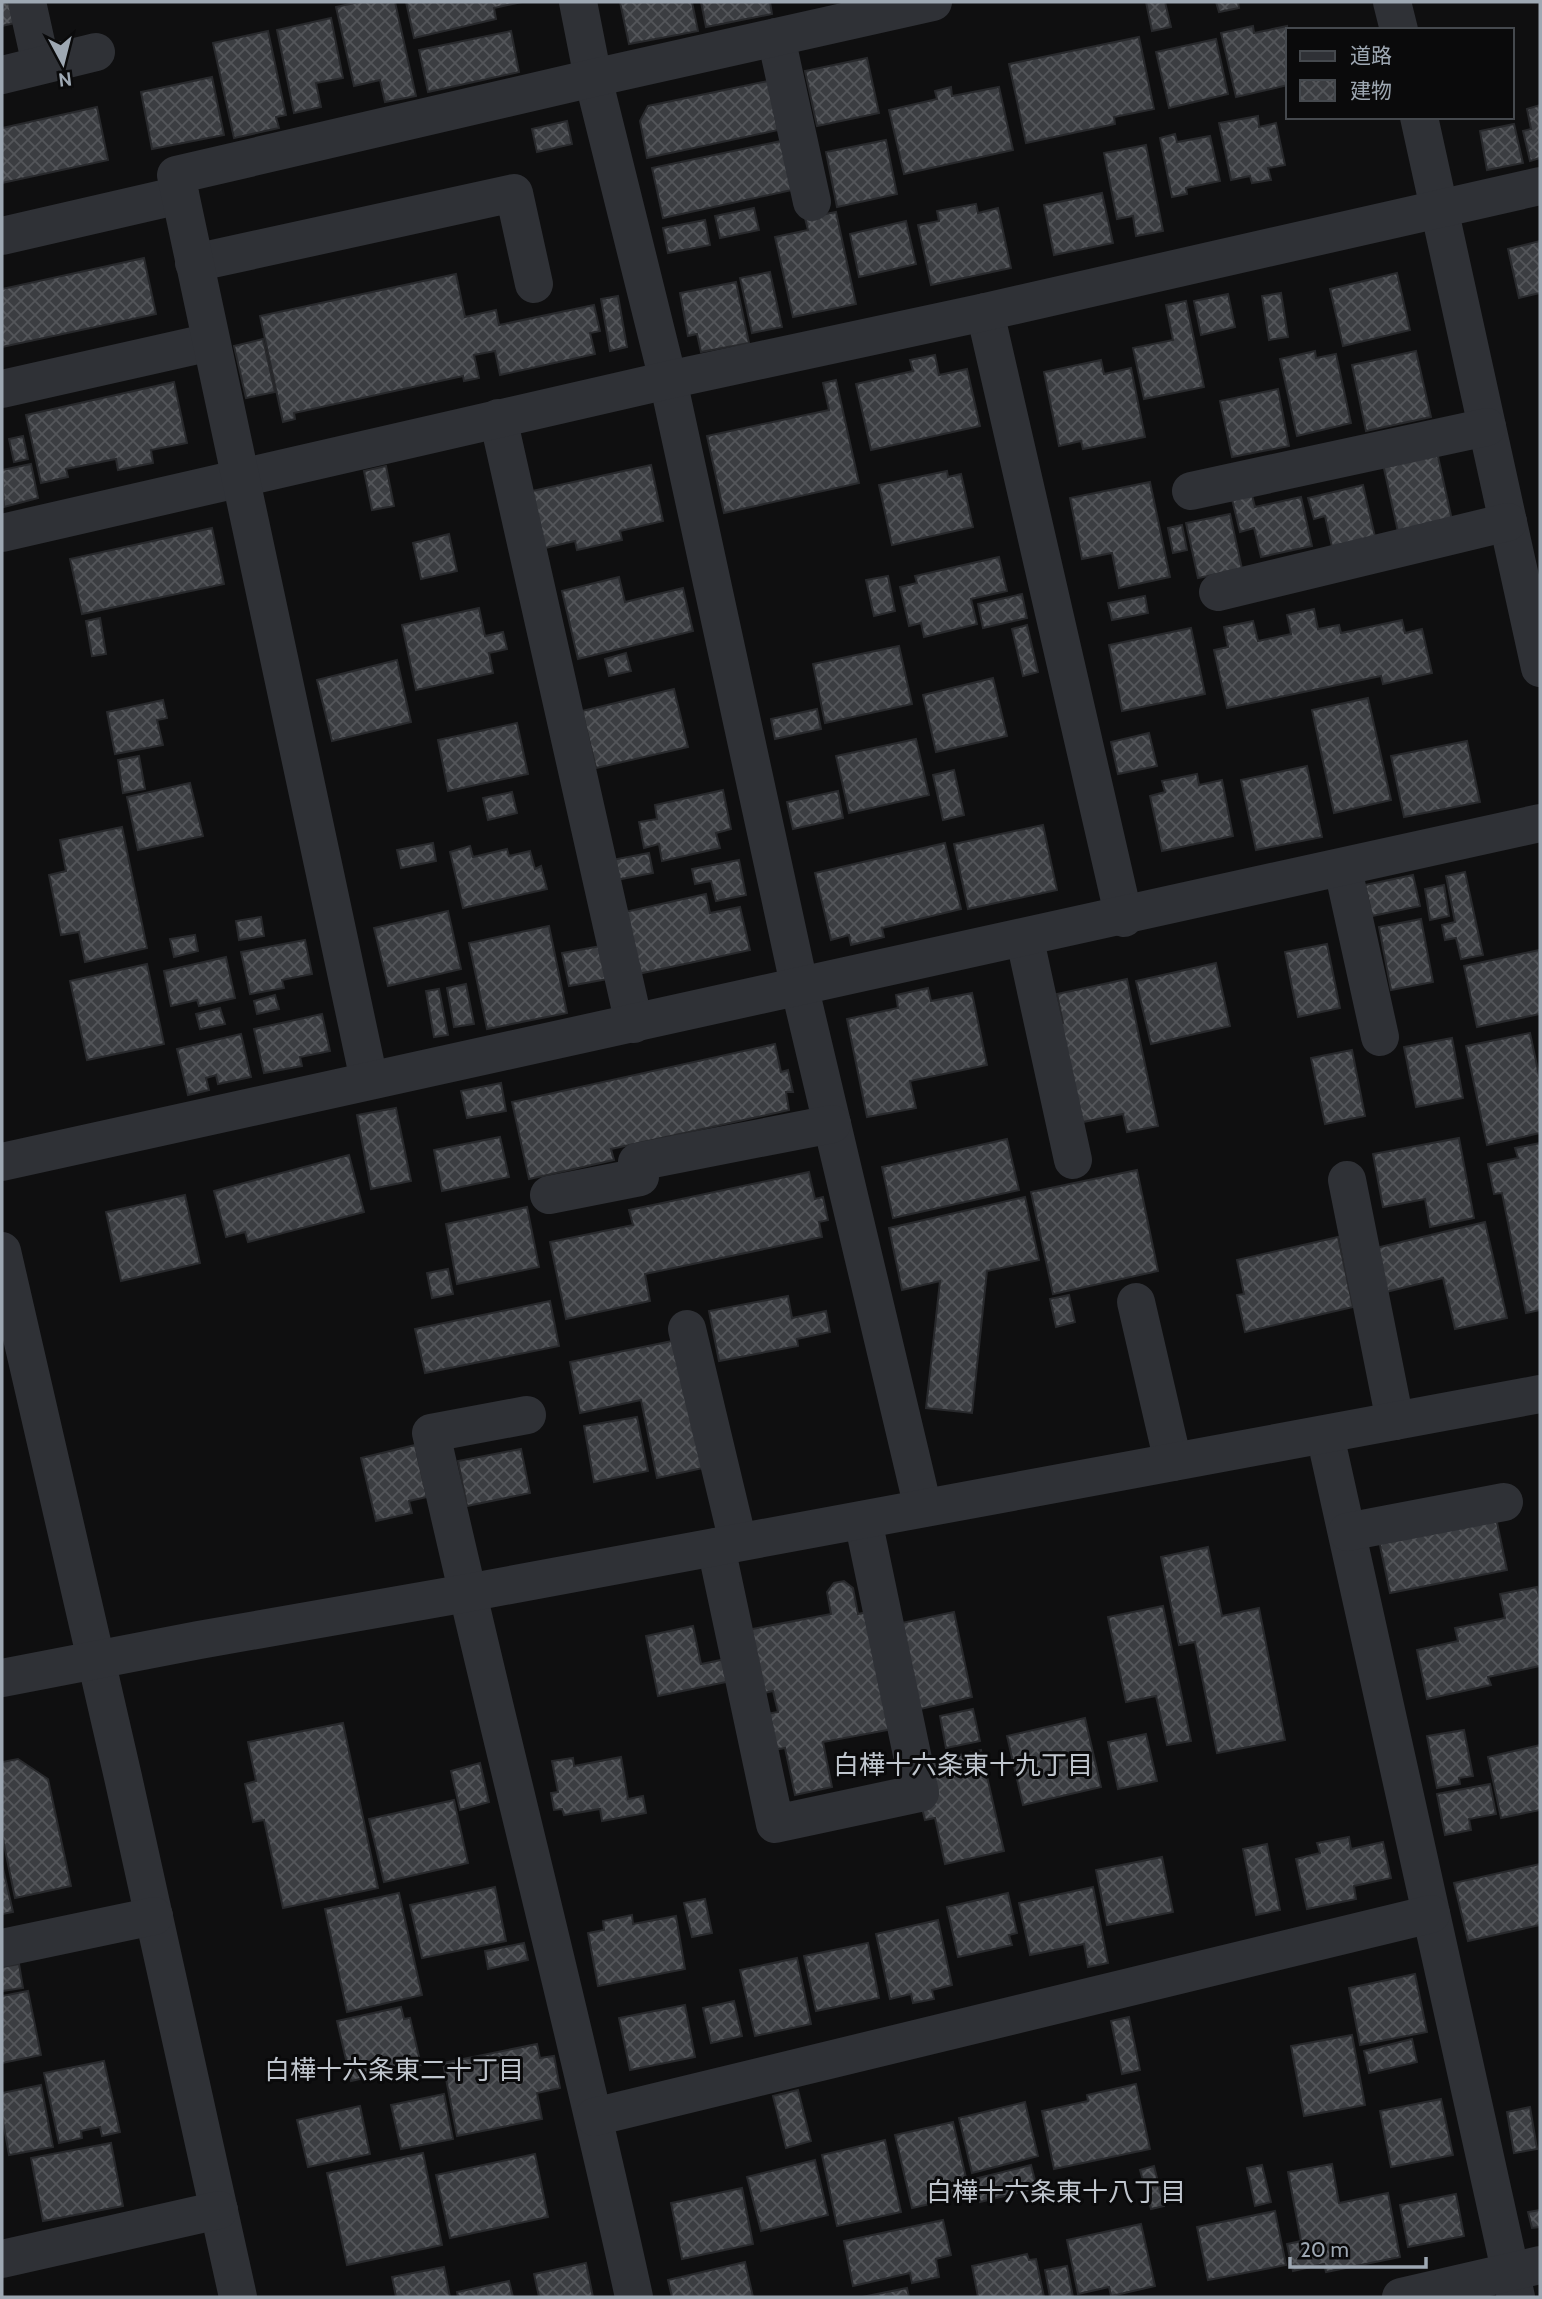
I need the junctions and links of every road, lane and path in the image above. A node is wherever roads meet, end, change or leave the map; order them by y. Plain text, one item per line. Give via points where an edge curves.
1 (27, 2) edge
2 (578, 2) edge
3 (933, 2) edge
4 (1392, 2) edge
5 (1398, 28) edge
6 (776, 37) junction
7 (96, 52) dead end
8 (41, 65) junction
9 (2, 75) edge
10 (593, 78) junction
11 (1419, 119) edge
12 (1540, 186) edge
13 (180, 195) junction
14 (812, 202) dead end
15 (1440, 209) junction
16 (2, 236) edge
17 (194, 263) junction
18 (534, 284) dead end
19 (985, 312) junction
20 (211, 342) junction
21 (668, 380) junction
22 (2, 389) edge
23 (498, 418) junction
24 (1487, 426) junction
25 (240, 477) junction
26 (1191, 491) dead end
27 (2, 533) edge
28 (1521, 539) edge
29 (1218, 592) dead end
30 (1540, 668) edge
31 (1540, 823) edge
32 (1343, 869) junction
33 (1124, 918) junction
34 (1024, 940) junction
35 (800, 989) junction
36 (634, 1024) junction
37 (1380, 1037) dead end
38 (369, 1080) junction
39 (832, 1124) junction
40 (1073, 1160) dead end
41 (2, 1162) edge
42 (1347, 1180) dead end
43 (549, 1195) dead end
44 (2, 1251) edge
45 (1136, 1302) dead end
46 (8, 1303) edge
47 (687, 1329) dead end
48 (1540, 1394) edge
49 (527, 1415) dead end
50 (1395, 1421) junction
51 (1325, 1434) junction
52 (1173, 1462) junction
53 (1504, 1502) dead end
54 (923, 1508) junction
55 (863, 1520) junction
56 (1347, 1532) junction
57 (727, 1545) junction
58 (467, 1593) junction
59 (96, 1659) junction
60 (2, 1678) edge
61 (1431, 1914) junction
62 (154, 1916) junction
63 (2, 1948) edge
64 (594, 2117) junction
65 (219, 2210) junction
66 (2, 2259) edge
67 (1522, 2278) edge
68 (238, 2297) edge
69 (634, 2297) edge
70 (1401, 2297) edge

1 - 8 street
2 - 10 street
3 - 6 street
4 - 5 street
6 - 10 street
6 - 14 street
7 - 8 street
8 - 9 street
10 - 13 street via 176,175
10 - 21 street
11 - 15 street
12 - 15 street
13 - 16 street
13 - 17 street
15 - 19 street
15 - 24 street
17 - 18 street via 514,193
17 - 20 street
19 - 21 street
19 - 33 street
20 - 22 street
20 - 25 street
21 - 23 street
21 - 35 street
23 - 25 street
23 - 36 street
24 - 26 street
24 - 28 street
25 - 27 street
25 - 38 street
28 - 29 street
28 - 30 street
31 - 32 street
32 - 33 street
32 - 37 street
33 - 34 street
34 - 35 street
34 - 40 street
35 - 36 street
35 - 39 street
36 - 38 street
38 - 41 street
39 - 43 street via 637,1163 640,1177
39 - 54 street
42 - 50 street
44 - 46 street
45 - 52 street
46 - 59 street
47 - 57 street
48 - 50 street
49 - 58 street via 432,1433
50 - 51 street
51 - 52 street
51 - 56 street
52 - 54 street
53 - 56 street
54 - 55 street
55 - 57 street
55 - 57 street via 920,1793 775,1824
56 - 61 street
57 - 58 street
58 - 59 street
58 - 64 street
59 - 60 street
59 - 62 street
61 - 64 street
61 - 67 street
62 - 63 street
62 - 65 street
64 - 69 street
65 - 66 street
65 - 68 street
67 - 70 street

